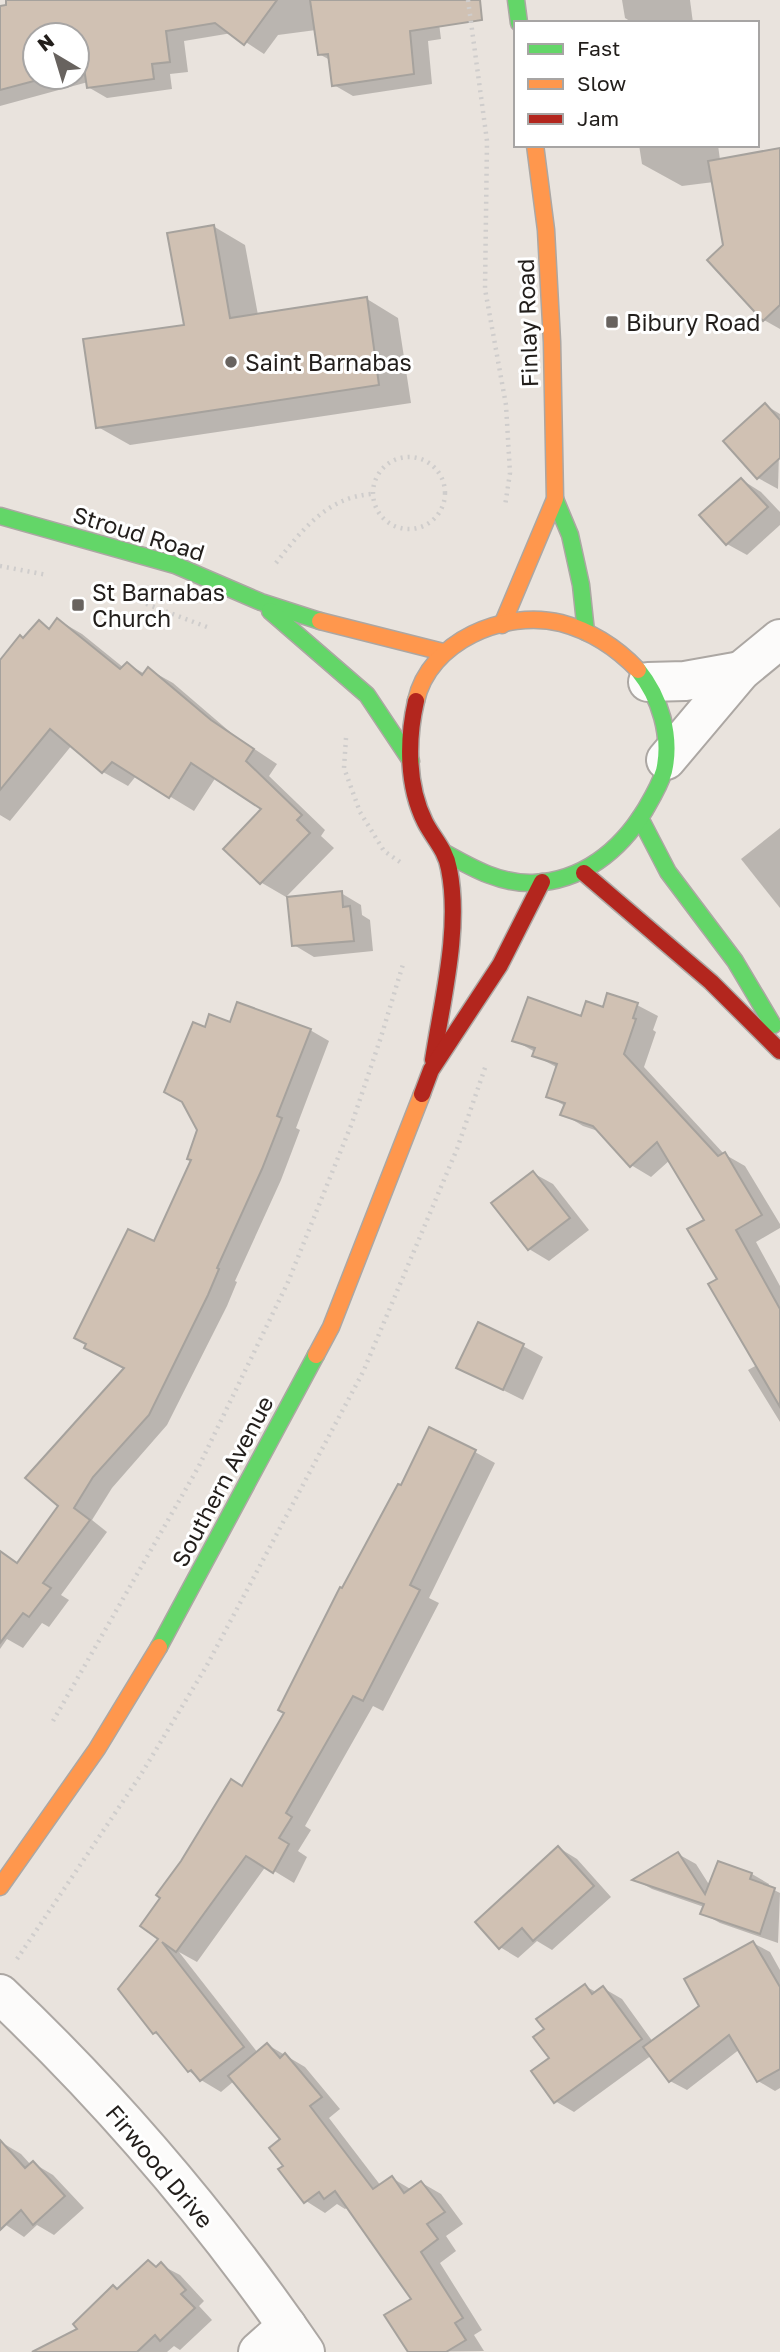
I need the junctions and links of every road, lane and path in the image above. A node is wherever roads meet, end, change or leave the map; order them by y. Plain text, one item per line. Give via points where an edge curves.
1 (468, 0) edge
2 (516, 0) edge
3 (519, 21) edge
4 (535, 147) edge
5 (373, 494) junction
6 (555, 499) junction
7 (505, 508) dead end
8 (0, 516) edge
9 (263, 559) dead end
10 (0, 566) edge
11 (49, 576) dead end
12 (131, 599) dead end
13 (261, 603) junction
14 (502, 625) junction
15 (216, 631) dead end
16 (586, 632) junction
17 (780, 639) edge
18 (443, 652) junction
19 (741, 671) junction
20 (648, 682) junction
21 (346, 732) dead end
22 (666, 760) junction
23 (411, 761) junction
24 (640, 818) junction
25 (447, 853) junction
26 (407, 868) dead end
27 (584, 873) junction
28 (542, 882) junction
29 (408, 948) dead end
30 (780, 1036) edge
31 (780, 1051) edge
32 (431, 1069) junction
33 (53, 1721) dead end
34 (0, 1887) edge
35 (0, 1994) edge
36 (296, 2339) edge
37 (258, 2352) edge

1 - 7 path via 487,141 485,289 506,405 510,473
2 - 3 main road
4 - 6 main road, Finlay Road via 547,230
5 - 5 path via 381,471 390,463 414,457 435,468 445,489 439,513 431,522 409,530 388,523 374,505
5 - 9 path via 337,504 308,523 276,563
6 - 14 main road, Finlay Road
6 - 16 main road, Finlay Road via 570,535
8 - 13 main road, Stroud Road via 175,565
10 - 11 path
12 - 15 path
13 - 18 main road, Stroud Road via 366,635
13 - 23 main road, Stroud Road via 367,695
14 - 16 main road via 544,620
14 - 18 main road via 471,635
16 - 20 main road via 619,651
17 - 19 street
18 - 23 main road via 417,692
19 - 20 street
19 - 22 street
20 - 22 main road via 663,717
21 - 26 path via 344,768 360,812 384,851
22 - 24 main road via 657,789
23 - 25 main road via 423,819
24 - 27 main road via 616,851
24 - 30 main road via 668,872 736,961
25 - 28 main road via 476,870 509,881
25 - 32 main road via 453,909
27 - 28 main road
27 - 31 main road via 711,982
28 - 32 main road via 500,965
29 - 33 path via 352,1123 288,1282 200,1466
32 - 34 main road, Southern Avenue via 331,1326 153,1657 97,1749
35 - 36 street, Firwood Drive via 55,2046 170,2174
36 - 37 street

